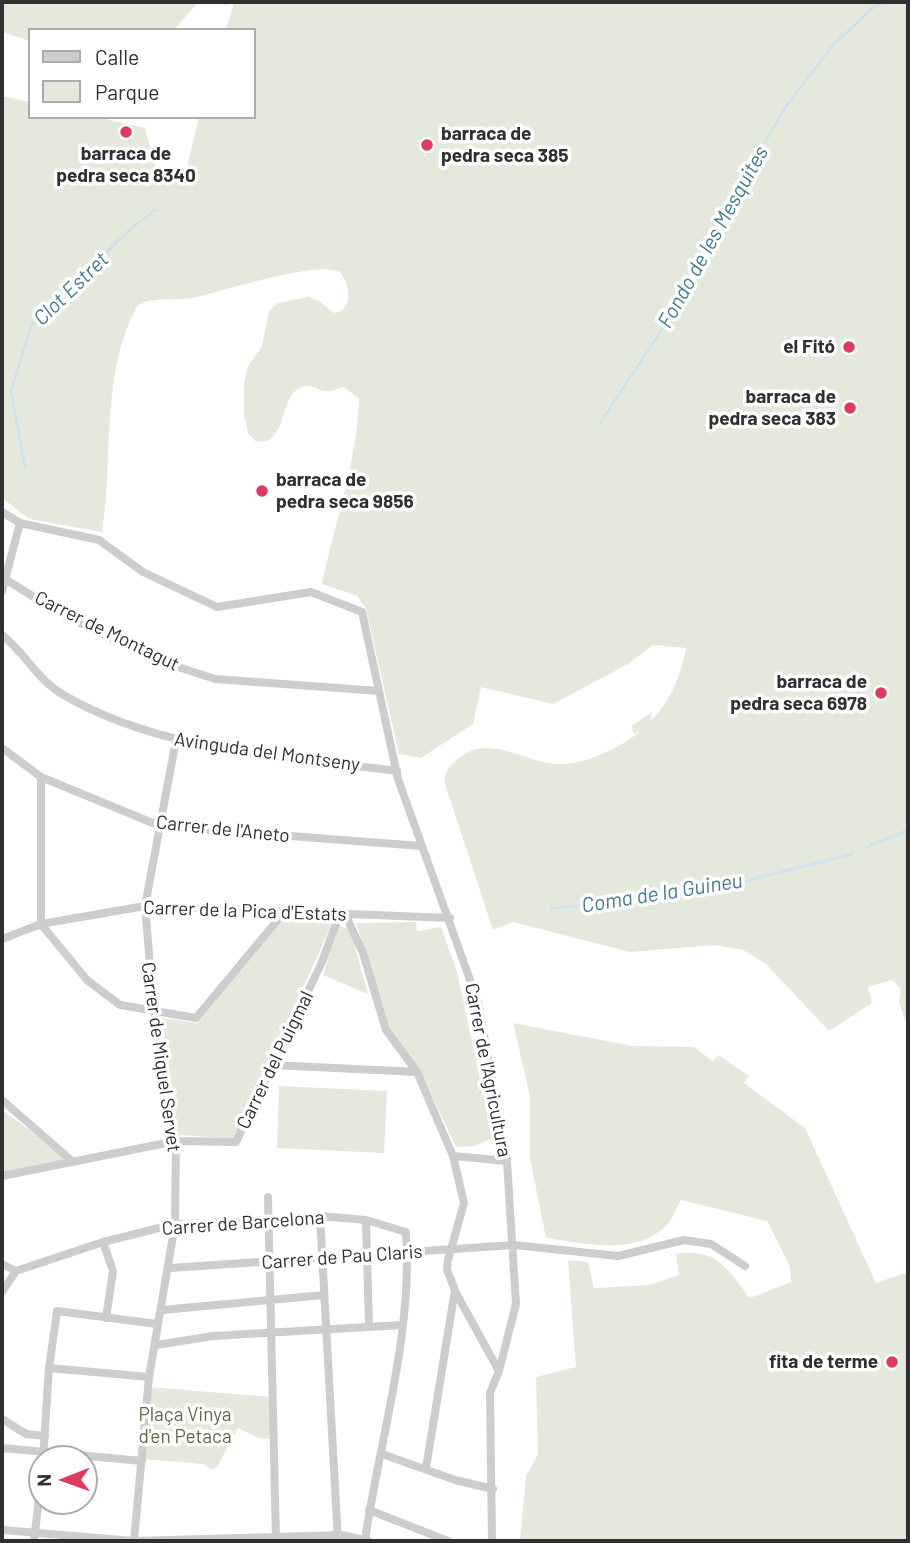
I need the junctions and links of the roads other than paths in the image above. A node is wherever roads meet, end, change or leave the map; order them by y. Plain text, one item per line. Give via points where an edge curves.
1 (2, 512) edge
2 (20, 523) junction
3 (5, 579) junction
4 (2, 591) edge
5 (2, 635) edge
6 (379, 691) junction
7 (176, 740) junction
8 (2, 748) edge
9 (397, 771) junction
10 (41, 777) junction
11 (160, 826) junction
12 (421, 846) junction
13 (145, 906) junction
14 (285, 911) junction
15 (342, 913) junction
16 (450, 918) junction
17 (41, 923) junction
18 (2, 939) edge
19 (155, 1013) junction
20 (273, 1065) junction
21 (417, 1072) junction
22 (2, 1100) edge
23 (176, 1141) junction
24 (453, 1156) junction
25 (72, 1161) junction
26 (507, 1161) junction
27 (2, 1176) edge
28 (268, 1197) dead end
29 (320, 1216) junction
30 (366, 1220) junction
31 (268, 1221) junction
32 (175, 1224) junction
33 (103, 1242) junction
34 (514, 1245) junction
35 (450, 1250) junction
36 (407, 1252) junction
37 (367, 1254) junction
38 (322, 1259) junction
39 (268, 1262) junction
40 (2, 1264) edge
41 (745, 1266) dead end
42 (170, 1268) junction
43 (16, 1271) junction
44 (455, 1290) junction
45 (2, 1292) edge
46 (324, 1295) junction
47 (270, 1300) junction
48 (162, 1310) junction
49 (106, 1318) junction
50 (157, 1324) junction
51 (402, 1325) junction
52 (369, 1327) junction
53 (325, 1328) junction
54 (271, 1333) junction
55 (156, 1345) junction
56 (49, 1368) junction
57 (499, 1371) junction
58 (149, 1377) junction
59 (2, 1419) edge
60 (45, 1436) junction
61 (45, 1445) edge
62 (2, 1448) edge
63 (28, 1452) edge
64 (383, 1454) junction
65 (98, 1458) edge
66 (142, 1461) junction
67 (426, 1468) junction
68 (493, 1489) junction
69 (369, 1510) junction
70 (37, 1515) edge
71 (2, 1530) edge
72 (35, 1537) edge
73 (337, 1538) edge
74 (304, 1539) edge
75 (276, 1540) edge
76 (134, 1541) edge
77 (366, 1541) edge
78 (448, 1541) edge
79 (492, 1541) edge

1 - 2 street
2 - 3 street
2 - 6 street, Carrer de l'Agricultura via 99,540 143,572 217,607 311,592 362,612
3 - 4 street
3 - 6 street, Carrer de Montagut via 110,638 215,679
5 - 7 street, Avinguda del Montseny via 63,694 139,729
6 - 9 street, Carrer de l'Agricultura
7 - 9 street, Avinguda del Montseny
7 - 11 street, Carrer de Miquel Servet
8 - 10 street, Carrer de l'Aneto
9 - 12 street, Carrer de l'Agricultura
10 - 11 street, Carrer de l'Aneto
10 - 17 street
11 - 12 street, Carrer de l'Aneto
11 - 13 street, Carrer de Miquel Servet
12 - 16 street, Carrer de l'Agricultura
13 - 14 street, Carrer de la Pica d'Estats
13 - 17 street, Carrer de la Pica d'Estats
13 - 19 street, Carrer de Miquel Servet
14 - 15 street, Carrer de la Pica d'Estats
14 - 19 street via 196,1018
15 - 16 street, Carrer de la Pica d'Estats
15 - 20 street, Carrer del Puigmal
15 - 21 street via 363,953 386,1030
16 - 26 street, Carrer de l'Agricultura via 478,1002
17 - 18 street, Carrer de la Pica d'Estats
17 - 19 street via 87,980 120,1005
19 - 23 street, Carrer de Miquel Servet
20 - 21 street
20 - 23 street, Carrer del Puigmal via 236,1142
21 - 24 street
22 - 25 street
23 - 25 street, Carrer del Puigmal
23 - 32 street, Carrer de Miquel Servet
24 - 26 street
24 - 35 street via 464,1203
25 - 27 street, Carrer del Puigmal
26 - 34 street, Carrer de l'Agricultura
28 - 31 street
29 - 30 street, Carrer de Barcelona
29 - 31 street, Carrer de Barcelona
29 - 38 street
30 - 36 street, Carrer de Barcelona via 406,1232
30 - 37 street
31 - 32 street, Carrer de Barcelona
31 - 39 street
32 - 33 street, Carrer de Barcelona
32 - 42 street, Carrer de Miquel Servet
33 - 43 street, Carrer de Barcelona
33 - 49 street via 113,1271
34 - 35 street, Carrer de Pau Claris
34 - 41 street, Carrer de Pau Claris via 618,1256 684,1240 711,1244
34 - 57 street, Carrer de l'Agricultura via 516,1304
35 - 36 street, Carrer de Pau Claris
35 - 44 street via 447,1270
36 - 37 street, Carrer de Pau Claris
36 - 51 street
37 - 38 street, Carrer de Pau Claris
37 - 52 street
38 - 39 street, Carrer de Pau Claris
38 - 46 street
39 - 42 street, Carrer de Pau Claris
39 - 47 street
40 - 43 street
42 - 48 street, Carrer de Miquel Servet
43 - 45 street
44 - 57 street
44 - 67 street
46 - 47 street
46 - 53 street
47 - 48 street
47 - 54 street
48 - 50 street, Carrer de Miquel Servet
49 - 50 street
49 - 56 street via 57,1311
50 - 55 street, Carrer de Miquel Servet
51 - 52 street
51 - 64 street
52 - 53 street
53 - 54 street
53 - 73 street
54 - 55 street
54 - 75 street
55 - 58 street, Carrer de Miquel Servet
56 - 58 street
56 - 60 street
57 - 68 street, Carrer de l'Agricultura via 490,1393
58 - 66 street, Carrer de Miquel Servet
59 - 60 street via 26,1434
60 - 61 street
62 - 63 street
64 - 67 street
64 - 69 street
65 - 66 street
66 - 76 street, Carrer de Miquel Servet
67 - 68 street
68 - 79 street, Carrer de l'Agricultura
69 - 77 street
69 - 78 street
70 - 72 street
71 - 72 street
72 - 76 street
73 - 74 street
73 - 77 street
74 - 75 street
75 - 76 street

